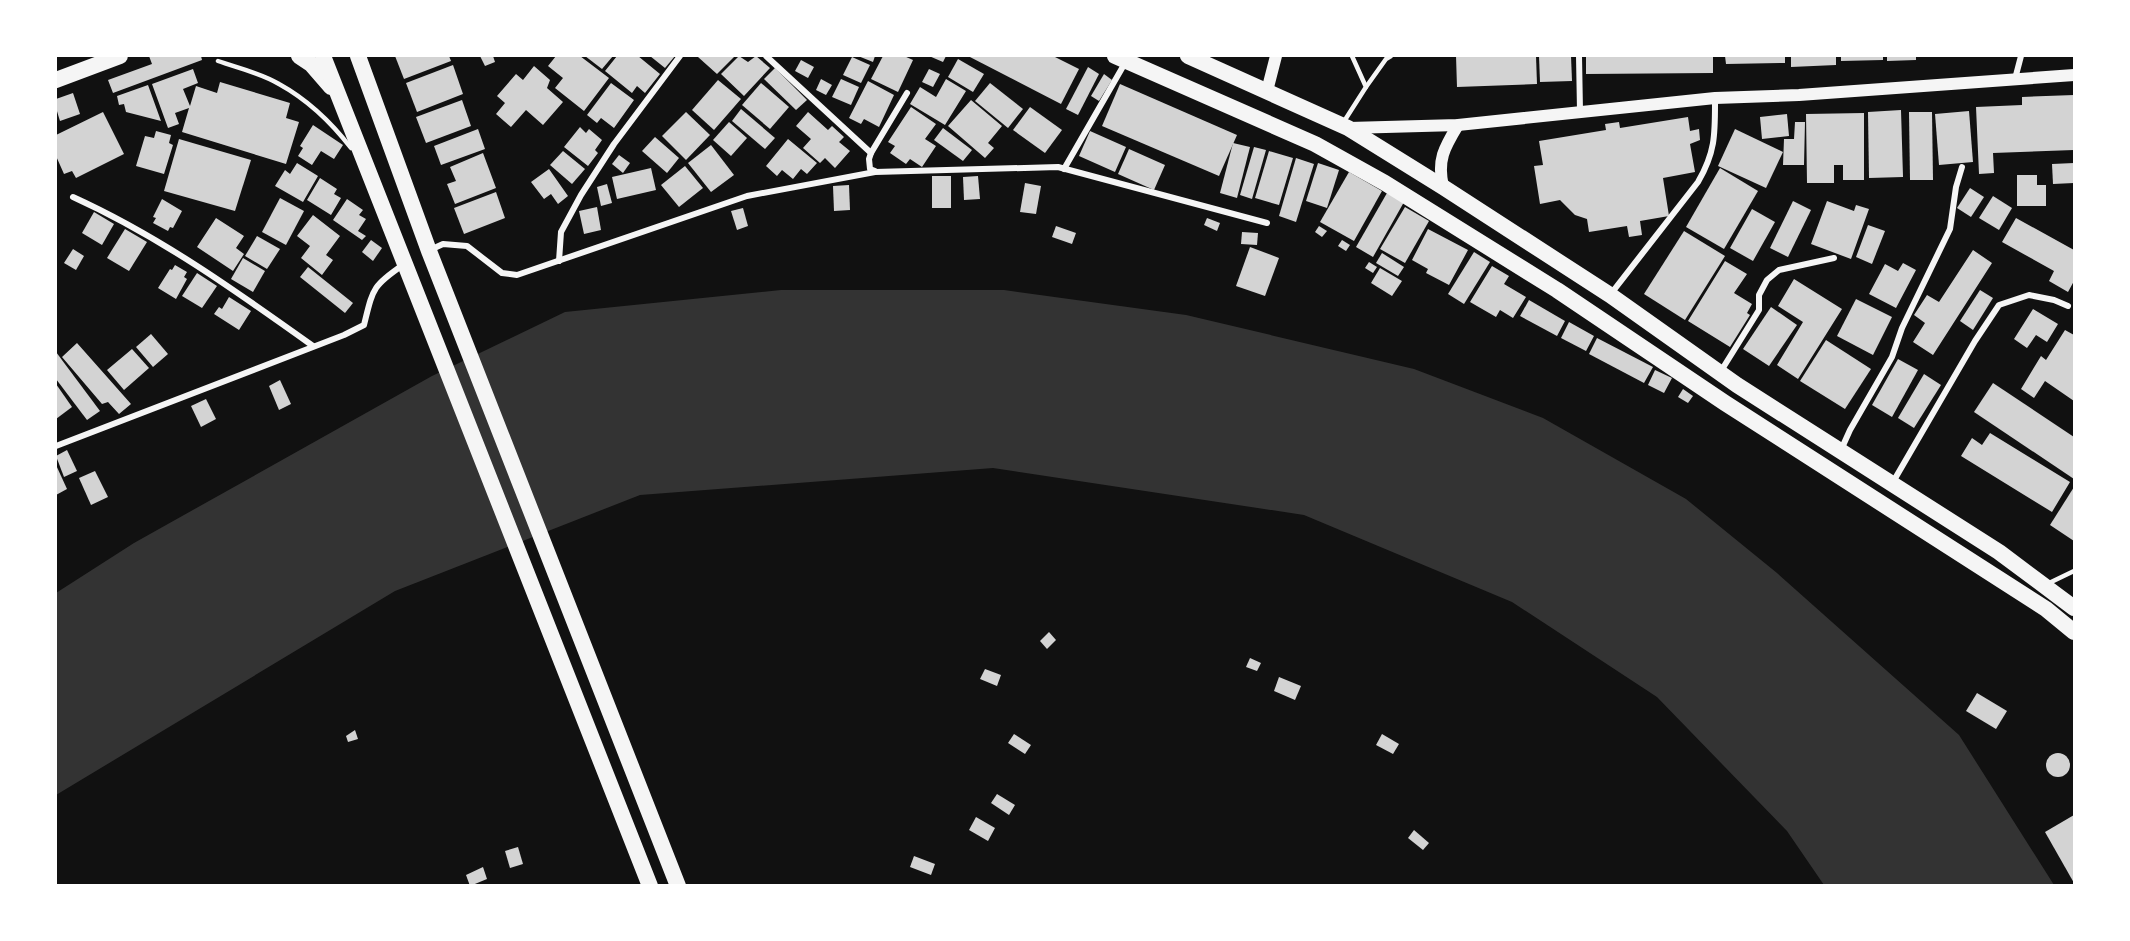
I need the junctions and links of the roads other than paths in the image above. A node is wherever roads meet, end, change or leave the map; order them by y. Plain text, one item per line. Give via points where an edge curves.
1 (120, 56) edge
2 (299, 56) edge
3 (323, 56) edge
4 (358, 56) edge
5 (680, 56) edge
6 (766, 56) edge
7 (1188, 56) edge
8 (1276, 56) edge
9 (1352, 56) edge
10 (1391, 56) edge
11 (1579, 56) edge
12 (2021, 56) edge
13 (1121, 58) edge
14 (218, 61) dead end
15 (2074, 75) edge
16 (2015, 79) junction
17 (56, 80) edge
18 (1366, 87) junction
19 (1267, 91) junction
20 (907, 93) dead end
21 (1715, 99) junction
22 (343, 102) junction
23 (1580, 111) junction
24 (1458, 125) junction
25 (1345, 126) junction
26 (871, 153) junction
27 (1962, 167) dead end
28 (1064, 169) junction
29 (369, 171) junction
30 (875, 172) junction
31 (1443, 187) junction
32 (73, 197) dead end
33 (1267, 223) dead end
34 (429, 251) junction
35 (1834, 258) dead end
36 (559, 261) junction
37 (404, 264) junction
38 (1610, 295) junction
39 (2068, 306) dead end
40 (313, 346) junction
41 (1721, 372) junction
42 (1737, 385) junction
43 (1725, 403) junction
44 (56, 446) edge
45 (1840, 451) junction
46 (1892, 485) junction
47 (2074, 571) edge
48 (2045, 585) junction
49 (2074, 608) edge
50 (2074, 632) edge
51 (650, 885) edge
52 (678, 885) edge

1 - 17 highway
2 - 22 highway
3 - 22 highway
4 - 34 highway
5 - 36 street via 581,195 561,232
6 - 26 street
7 - 19 highway
8 - 19 main road
9 - 18 lane
10 - 18 lane
11 - 23 street
12 - 16 street
13 - 28 street
13 - 43 highway via 1315,144 1385,183 1557,290
14 - 29 lane via 277,83 315,108
15 - 16 main road
16 - 21 main road
18 - 25 lane
19 - 25 highway
20 - 26 street
21 - 23 main road
21 - 38 street via 1709,164
22 - 29 highway
23 - 24 main road
24 - 25 main road
24 - 31 main road via 1440,160
25 - 31 highway
26 - 30 street via 870,169
27 - 45 street via 1950,229 1892,357
28 - 30 street
28 - 33 street
29 - 37 highway
30 - 36 street via 747,196
31 - 38 highway
32 - 40 street via 189,260
34 - 36 street via 442,244 468,246 502,273 517,275
34 - 52 highway
35 - 41 street via 1779,270 1767,280 1759,295 1759,310
37 - 40 street via 381,280 364,325
37 - 51 highway
38 - 41 highway
39 - 46 street via 2029,295 1999,305
40 - 44 street
41 - 42 highway
42 - 43 highway
42 - 45 highway
43 - 50 highway via 2046,609
45 - 46 highway
46 - 48 highway
47 - 48 lane
48 - 49 highway

